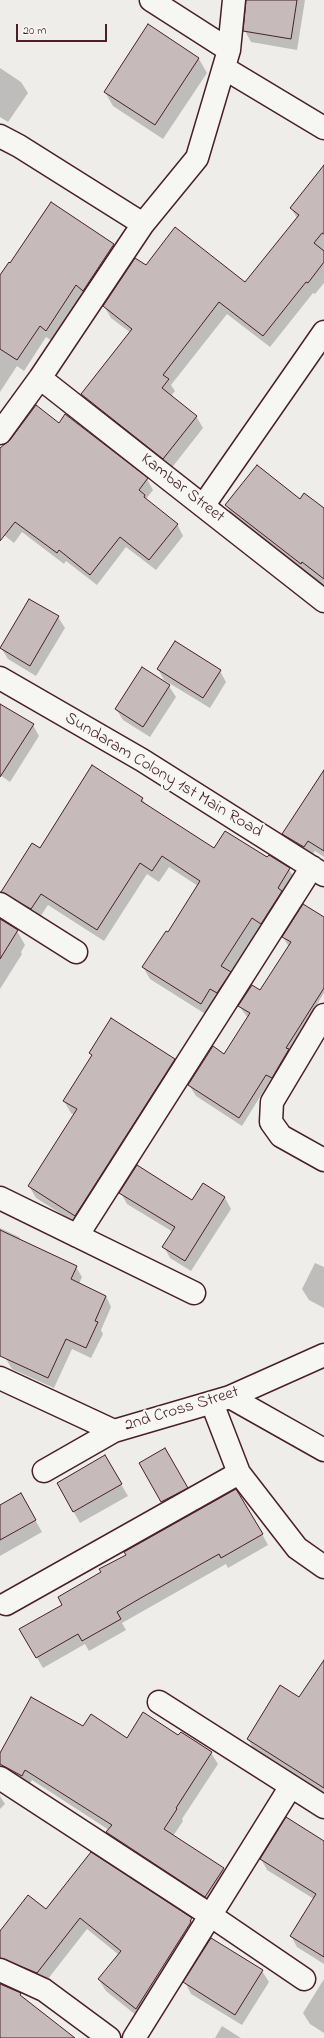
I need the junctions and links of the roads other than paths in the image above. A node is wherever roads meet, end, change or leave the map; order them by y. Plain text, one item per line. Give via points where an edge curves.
1 (151, 0) edge
2 (234, 0) edge
3 (226, 59) junction
4 (324, 128) edge
5 (0, 136) edge
6 (143, 224) junction
7 (324, 332) edge
8 (40, 378) junction
9 (0, 433) edge
10 (203, 506) junction
11 (324, 601) edge
12 (0, 678) edge
13 (318, 871) edge
14 (0, 904) edge
15 (76, 952) dead end
16 (324, 1015) edge
17 (324, 1160) edge
18 (0, 1198) edge
19 (78, 1236) junction
20 (194, 1293) dead end
21 (324, 1355) edge
22 (0, 1378) edge
23 (221, 1400) junction
24 (114, 1431) junction
25 (324, 1450) edge
26 (44, 1471) dead end
27 (239, 1472) junction
28 (324, 1566) edge
29 (6, 1604) dead end
30 (160, 1702) dead end
31 (0, 1778) edge
32 (291, 1786) junction
33 (324, 1807) edge
34 (210, 1915) junction
35 (0, 1970) edge
36 (304, 1979) dead end
37 (109, 2038) edge
38 (134, 2038) edge

1 - 3 street
2 - 3 street
3 - 4 street
3 - 6 street via 197,158
5 - 6 street
6 - 8 street
7 - 10 street
8 - 9 street
8 - 10 street, Kambar Street
10 - 11 street, Kambar Street
12 - 13 street, Sundaram Colony 1st Main Road via 142,760
13 - 19 street
14 - 15 street
16 - 17 street via 272,1102 271,1122 281,1136
18 - 19 street
19 - 20 street
21 - 23 street, 2nd Cross Street
22 - 24 street
23 - 24 street, 2nd Cross Street
23 - 25 street
23 - 27 street
24 - 26 street, 2nd Cross Street
27 - 28 street via 297,1548
27 - 29 street
30 - 32 street
31 - 34 street
32 - 33 street
32 - 34 street
34 - 36 street
34 - 38 street
35 - 37 street via 44,1990

